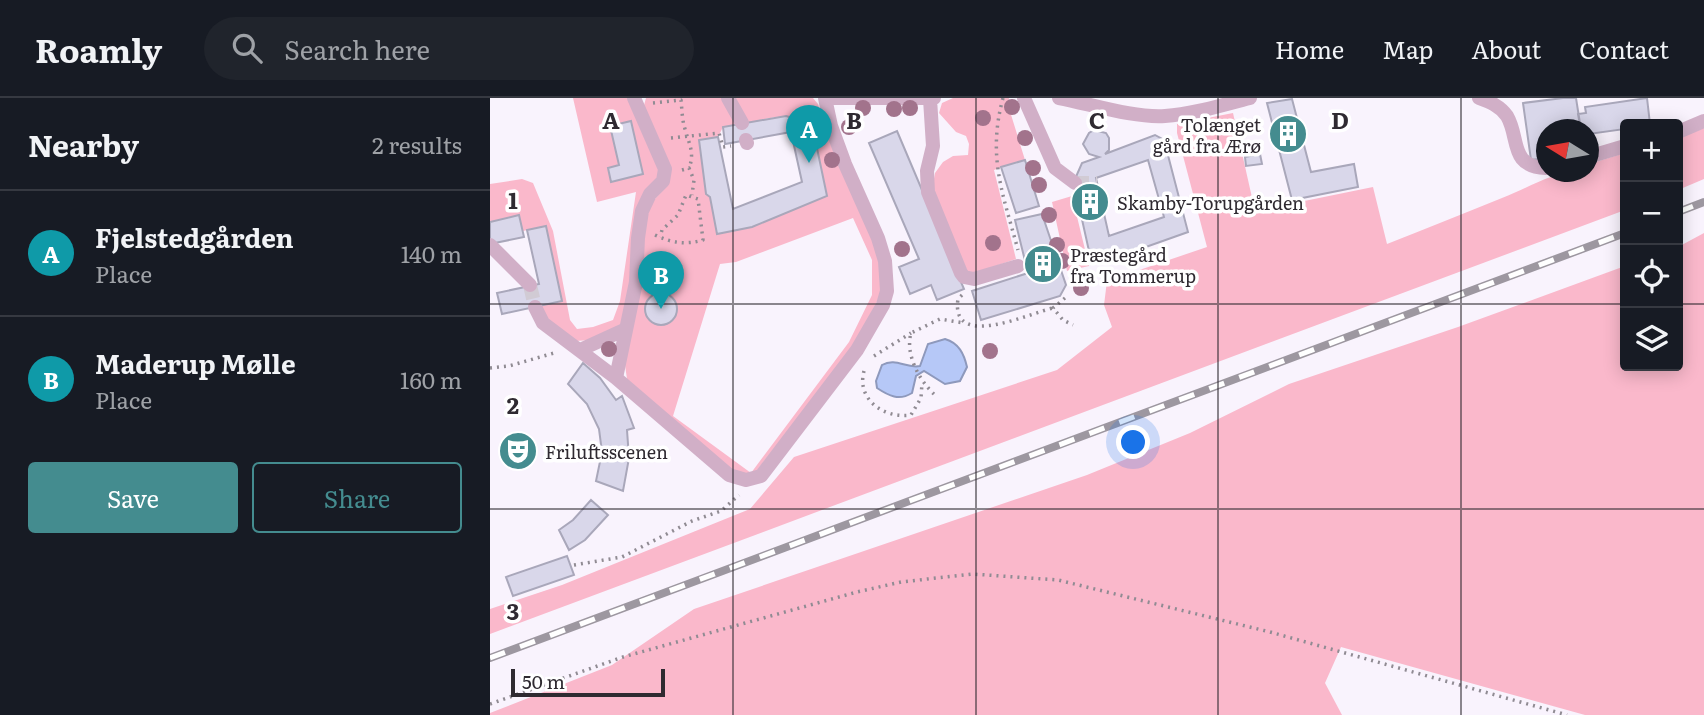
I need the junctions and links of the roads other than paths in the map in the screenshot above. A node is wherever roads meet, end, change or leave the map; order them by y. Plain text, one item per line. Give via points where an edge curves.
1 (634, 98) edge
2 (728, 98) edge
3 (932, 98) edge
4 (1024, 98) edge
5 (1059, 98) edge
6 (1250, 98) edge
7 (1479, 98) edge
8 (1704, 121) edge
9 (742, 123) dead end
10 (1683, 130) edge
11 (1620, 147) edge
12 (1599, 154) edge
13 (1536, 168) edge
14 (1075, 183) tunnel mouth
15 (490, 245) edge
16 (1018, 265) road end
17 (530, 285) tunnel mouth
18 (535, 307) tunnel mouth
19 (626, 329) junction
20 (580, 350) junction
21 (616, 378) junction

1 - 19 street via 665,169 663,181 642,211 636,282
2 - 9 street
3 - 16 street via 928,192 961,273 969,279
3 - 21 street via 825,98 845,164 886,261 887,291 857,350 761,476 744,480 729,475
4 - 14 street via 1055,169
5 - 6 street via 1163,116
7 - 13 street via 1501,108 1516,150
8 - 10 street
11 - 12 street
15 - 17 street
18 - 20 street via 543,323
19 - 20 street
19 - 21 street
20 - 21 street

